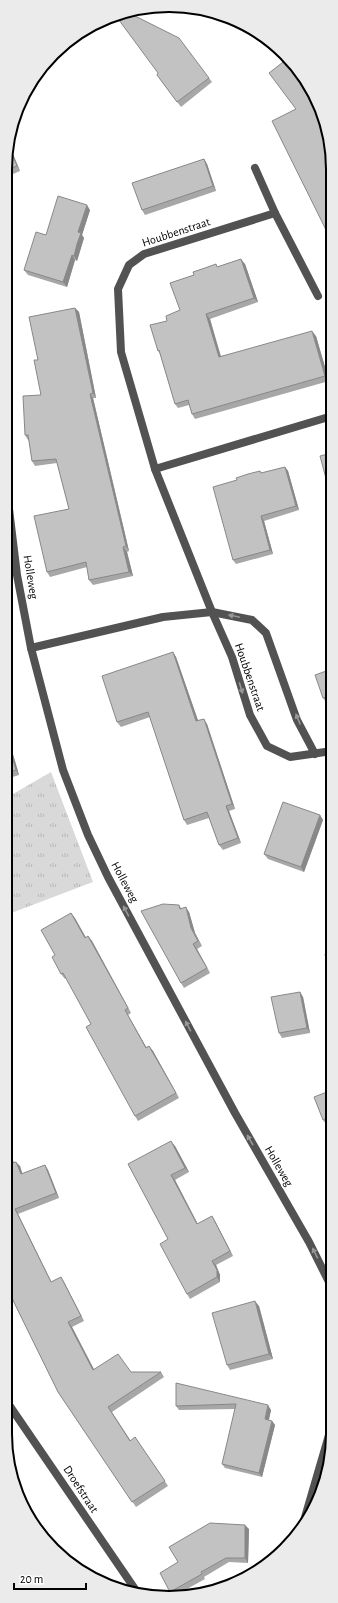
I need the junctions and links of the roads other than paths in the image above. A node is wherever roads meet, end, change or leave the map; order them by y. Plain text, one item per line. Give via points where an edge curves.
1 (255, 168) dead end
2 (275, 213) junction
3 (318, 296) dead end
4 (326, 418) edge
5 (155, 469) junction
6 (12, 538) edge
7 (212, 612) junction
8 (31, 648) junction
9 (326, 752) edge
10 (315, 754) junction
11 (326, 1276) edge
12 (12, 1409) edge
13 (326, 1446) edge
14 (307, 1508) edge
15 (134, 1587) edge

1 - 2 street
2 - 3 street
2 - 5 street, Houbbenstraat via 144,254 129,265 118,289 121,352
4 - 5 street
5 - 7 street, Houbbenstraat
6 - 8 street, Holleweg
7 - 8 street via 163,617
10 -> 7 street via 298,720 266,633 252,620
7 -> 10 street, Houbbenstraat via 232,657 250,715 267,746 290,757
11 -> 8 street, Holleweg via 231,1106 88,836 63,770
9 - 10 street, Houbbenstraat
12 - 15 street, Droefstraat
13 - 14 street

